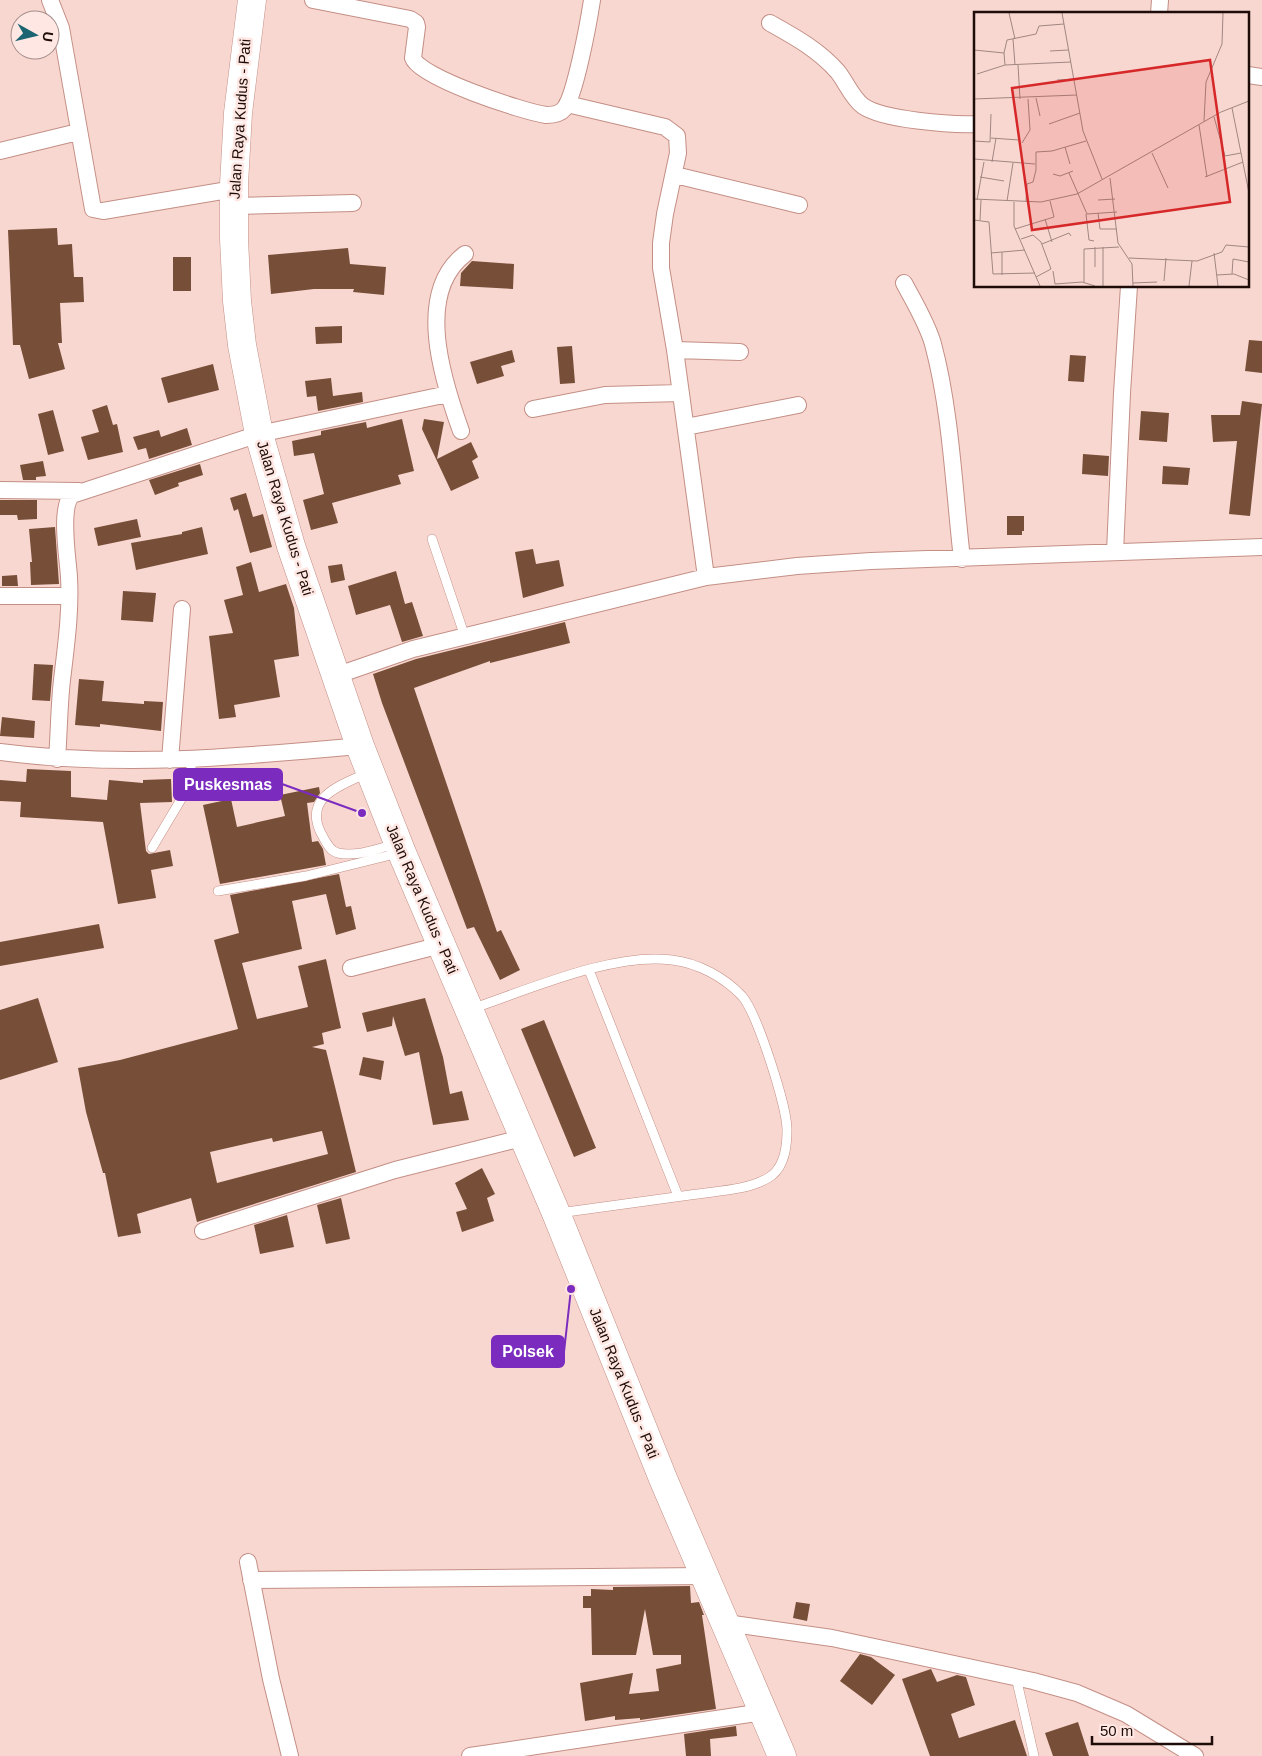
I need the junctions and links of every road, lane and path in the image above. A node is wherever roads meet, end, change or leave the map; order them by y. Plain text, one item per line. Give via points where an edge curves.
1 (50, 0) edge
2 (252, 0) edge
3 (313, 0) edge
4 (592, 0) edge
5 (770, 23) dead end
6 (567, 104) junction
7 (974, 124) edge
8 (78, 132) junction
9 (0, 151) edge
10 (674, 175) junction
11 (234, 198) junction
12 (353, 203) dead end
13 (799, 205) dead end
14 (465, 254) dead end
15 (904, 282) dead end
16 (1129, 288) edge
17 (675, 350) junction
18 (740, 352) dead end
19 (681, 393) junction
20 (448, 394) junction
21 (798, 405) dead end
22 (533, 409) dead end
23 (686, 427) junction
24 (461, 431) dead end
25 (260, 434) junction
26 (0, 490) edge
27 (79, 491) junction
28 (432, 539) dead end
29 (1262, 547) edge
30 (1115, 552) junction
31 (962, 559) junction
32 (706, 577) junction
33 (0, 596) edge
34 (69, 596) junction
35 (182, 609) dead end
36 (465, 637) junction
37 (335, 676) junction
38 (360, 746) junction
39 (0, 752) edge
40 (57, 759) junction
41 (170, 760) junction
42 (190, 760) junction
43 (370, 772) junction
44 (152, 848) dead end
45 (400, 848) junction
46 (218, 892) dead end
47 (441, 945) junction
48 (351, 968) dead end
49 (589, 970) junction
50 (468, 1010) junction
51 (522, 1138) junction
52 (678, 1196) junction
53 (556, 1213) junction
54 (203, 1231) dead end
55 (248, 1562) dead end
56 (706, 1576) junction
57 (251, 1580) junction
58 (726, 1623) junction
59 (1016, 1677) junction
60 (763, 1712) junction
61 (290, 1756) edge
62 (470, 1756) edge
63 (782, 1756) edge
64 (1034, 1756) edge
65 (1195, 1756) edge

1 - 8 street via 61,28
2 - 11 highway, Jalan Raya Kudus - Pati via 238,113
3 - 6 street via 414,21 417,27 415,64 456,86 542,115 558,113
4 - 6 street
5 - 7 street via 808,44 826,59 857,100 868,108 922,121
6 - 10 street via 672,130 677,136 678,146
8 - 9 street
8 - 11 street via 96,211
10 - 13 street
10 - 17 street via 661,243 661,268
11 - 12 street
11 - 25 highway, Jalan Raya Kudus - Pati via 242,344
14 - 20 street via 447,272 439,294 437,335
15 - 31 street via 932,342 938,367
16 - 30 street
17 - 18 street
17 - 19 street
19 - 22 street via 605,395
19 - 23 street
20 - 24 street
20 - 25 street
21 - 23 street
23 - 32 street
25 - 27 street
25 - 37 highway, Jalan Raya Kudus - Pati via 292,546
26 - 27 street
27 - 34 street via 66,505
28 - 36 lane
29 - 30 street
30 - 31 street
31 - 32 street via 797,566
32 - 36 street
33 - 34 street
34 - 40 street
35 - 41 street
36 - 37 street via 413,649
37 - 38 highway, Jalan Raya Kudus - Pati
38 - 42 street
38 - 43 highway, Jalan Raya Kudus - Pati
39 - 40 street
40 - 41 street
41 - 42 street
42 - 44 lane via 192,774 189,786
43 - 45 highway, Jalan Raya Kudus - Pati
43 - 45 lane via 328,793 316,808 317,825 331,849 340,853
45 - 46 lane via 306,876
45 - 47 highway, Jalan Raya Kudus - Pati
47 - 48 street
47 - 50 highway, Jalan Raya Kudus - Pati
49 - 50 lane
49 - 52 lane
49 - 52 lane via 650,959 673,960 706,970 743,997 762,1038 788,1130 785,1154 779,1168 756,1183
50 - 51 highway, Jalan Raya Kudus - Pati
51 - 53 highway, Jalan Raya Kudus - Pati
51 - 54 street via 395,1170
52 - 53 lane
53 - 56 highway, Jalan Raya Kudus - Pati
55 - 57 street
56 - 57 street
56 - 58 highway, Jalan Raya Kudus - Pati
57 - 61 street via 270,1678
58 - 59 street via 832,1638
58 - 60 highway, Jalan Raya Kudus - Pati
59 - 64 lane
59 - 65 street via 1076,1693 1108,1706
60 - 62 street
60 - 63 highway, Jalan Raya Kudus - Pati

